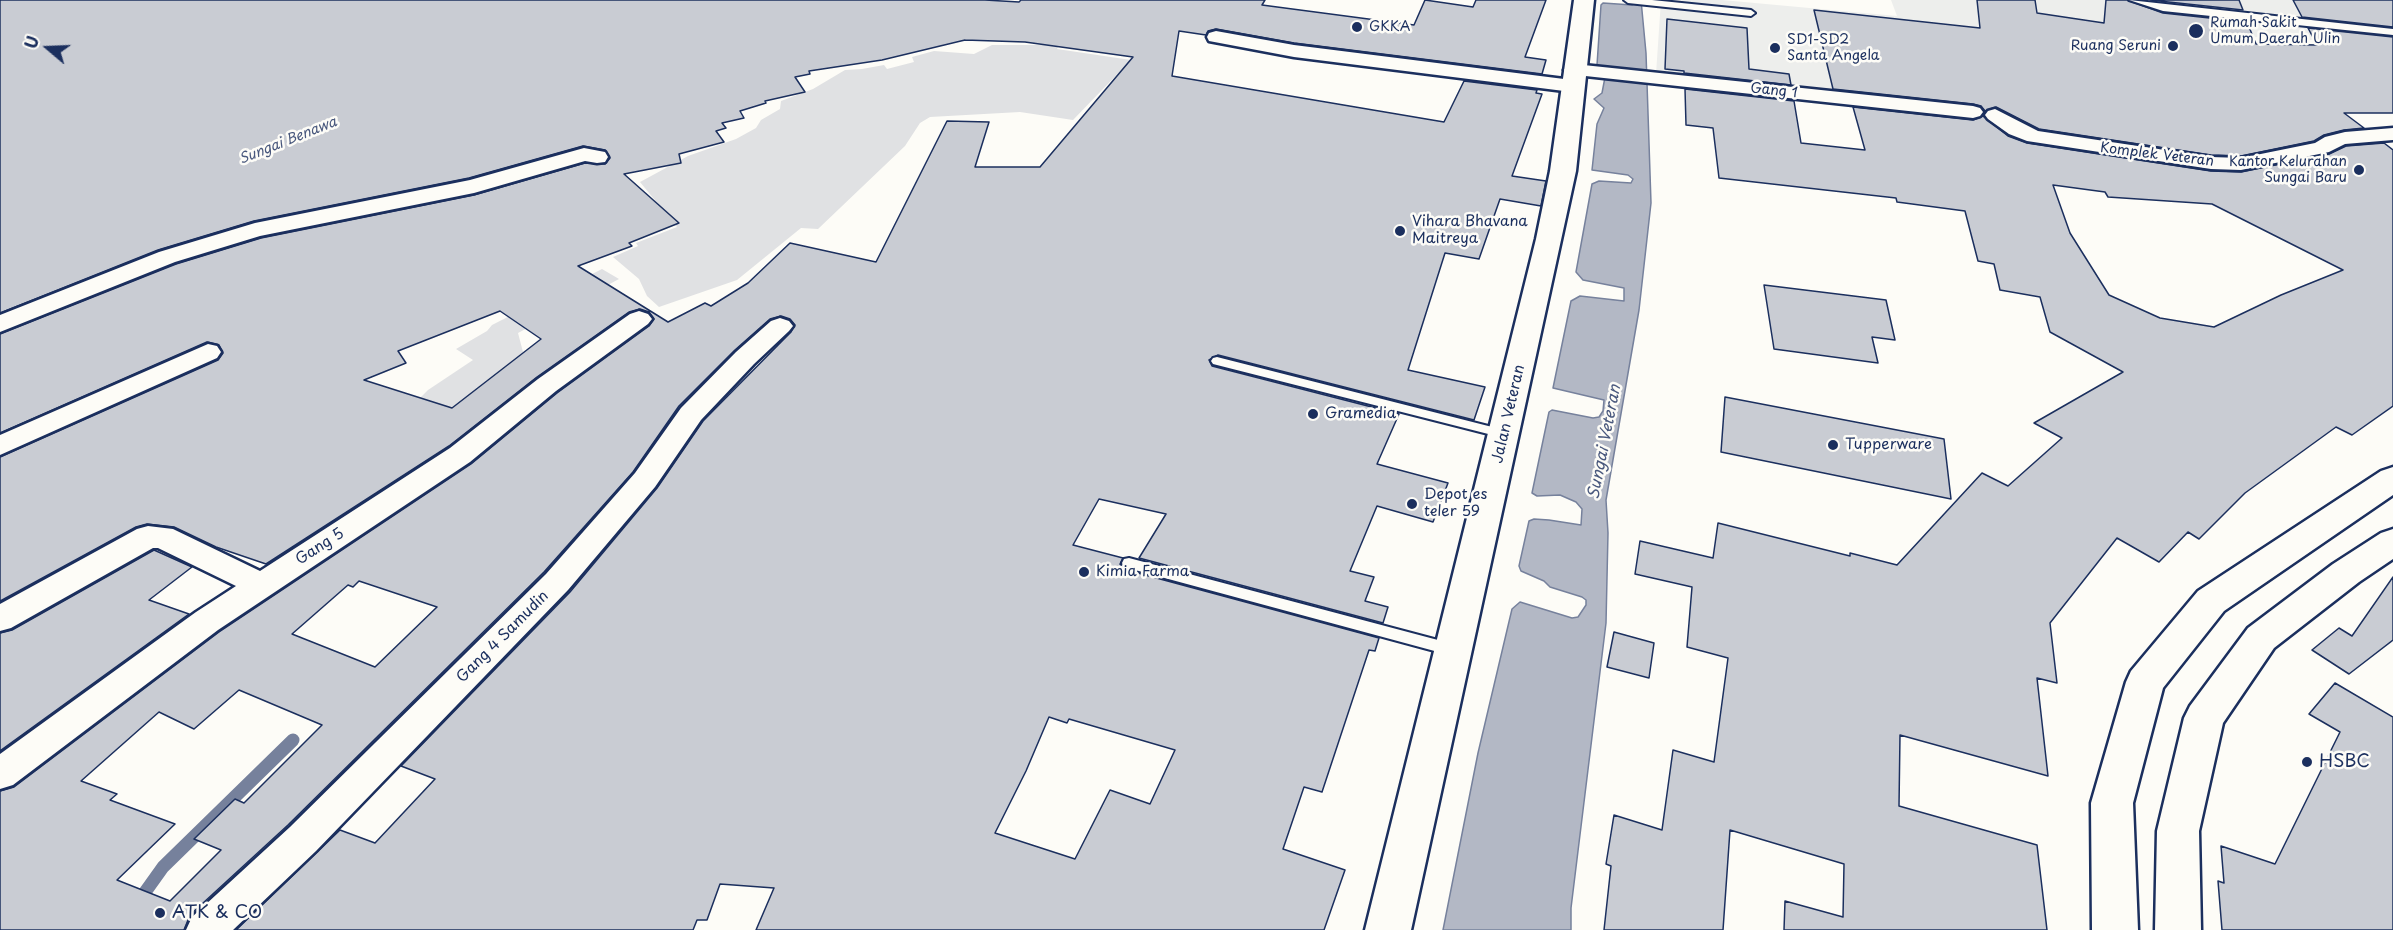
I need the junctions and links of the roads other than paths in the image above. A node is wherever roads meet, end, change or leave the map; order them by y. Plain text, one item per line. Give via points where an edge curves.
1 (1584, 0) edge
2 (1628, 0) edge
3 (2133, 0) edge
4 (1751, 13) dead end
5 (2393, 32) edge
6 (1216, 37) dead end
7 (1580, 76) junction
8 (1973, 112) dead end
9 (1995, 115) dead end
10 (2393, 134) edge
11 (597, 157) dead end
12 (639, 319) dead end
13 (0, 324) edge
14 (780, 326) dead end
15 (208, 352) dead end
16 (1217, 361) dead end
17 (1504, 434) junction
18 (0, 446) edge
19 (2393, 479) edge
20 (2393, 542) edge
21 (1129, 562) dead end
22 (262, 585) junction
23 (0, 619) edge
24 (1453, 650) junction
25 (0, 774) edge
26 (206, 930) edge
27 (1388, 930) edge
28 (2115, 930) edge
29 (2178, 930) edge

1 - 7 main road, Jalan Veteran
2 - 4 lane
3 - 5 lane via 2163,8
6 - 7 street, Gang 1 via 1294,51
7 - 8 street, Gang 1 via 1652,79
7 - 17 main road, Jalan Veteran via 1561,182
9 - 10 street, Komplek Veteran via 2034,137 2211,163 2241,164 2322,148 2345,138
11 - 13 street via 584,154 555,160 474,186 255,230 167,257
12 - 22 street, Gang 5 via 547,385 460,455
14 - 26 street, Gang 4 Samudin via 690,414 645,480 557,582 303,839
15 - 18 street
16 - 17 lane
17 - 24 main road, Jalan Veteran
19 - 28 main road via 2211,601 2145,682 2112,803
20 - 29 main road via 2261,638 2204,718 2178,831
21 - 24 lane
22 - 23 street via 162,537 148,537
22 - 25 street, Gang 5
24 - 27 main road, Jalan Veteran

